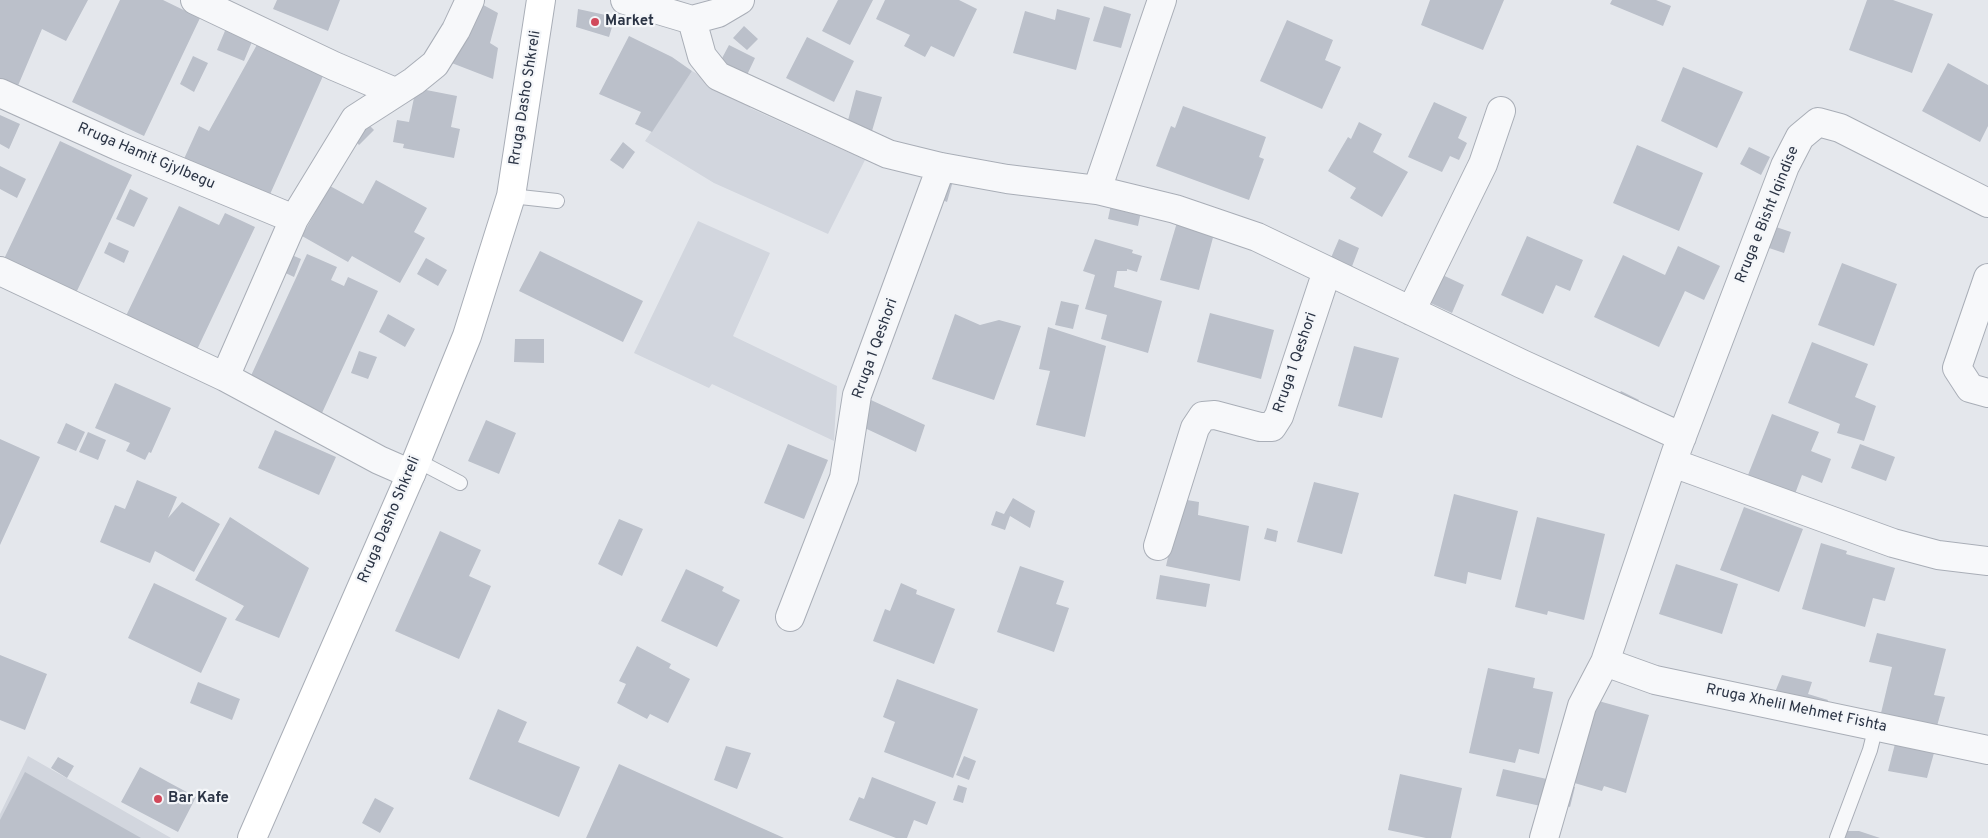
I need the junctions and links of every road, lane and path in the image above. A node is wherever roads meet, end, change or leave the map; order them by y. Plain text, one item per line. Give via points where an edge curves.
1 (195, 0) edge
2 (470, 0) edge
3 (541, 0) edge
4 (624, 0) edge
5 (740, 0) edge
6 (1162, 0) edge
7 (692, 20) junction
8 (0, 92) edge
9 (396, 92) junction
10 (1501, 111) dead end
11 (941, 167) junction
12 (1097, 190) junction
13 (511, 196) junction
14 (556, 201) dead end
15 (1988, 203) edge
16 (294, 219) junction
17 (0, 271) edge
18 (1327, 271) junction
19 (1988, 278) edge
20 (1411, 311) junction
21 (225, 377) junction
22 (1988, 393) edge
23 (1682, 437) junction
24 (1672, 463) junction
25 (413, 467) junction
26 (460, 483) dead end
27 (1158, 546) dead end
28 (1988, 561) edge
29 (790, 617) dead end
30 (1605, 662) junction
31 (1876, 726) junction
32 (1988, 750) edge
33 (252, 838) edge
34 (1544, 838) edge
35 (1837, 838) edge

1 - 9 street
2 - 9 street via 456,30 434,64
3 - 13 main road, Rruga Dasho Shkreli
4 - 7 street
5 - 7 street via 718,13
6 - 12 street
7 - 11 street via 702,56 718,76 888,154
8 - 16 street, Rruga Hamit Gjylbegu via 118,146
9 - 16 street via 354,119
10 - 20 street via 1483,164
11 - 12 street
11 - 29 street, Rruga 1 Qeshori via 857,394 844,478
12 - 18 street via 1175,209 1257,237
13 - 14 lane
13 - 25 main road, Rruga Dasho Shkreli via 467,336
15 - 23 street, Rruga e Bisht Iqindise via 1840,128 1818,122 1800,137 1785,166
16 - 21 street
17 - 21 street
18 - 20 street
18 - 27 street, Rruga 1 Qeshori via 1279,416 1272,427 1260,427 1216,415 1203,416 1195,428
19 - 22 street via 1958,368 1970,388
20 - 23 street
21 - 25 street via 379,460
23 - 24 street
24 - 28 street via 1893,543 1938,555
24 - 30 street
25 - 26 lane
25 - 33 main road, Rruga Dasho Shkreli
30 - 31 street, Rruga Xhelil Mehmet Fishta via 1655,680
30 - 34 street via 1582,706
31 - 32 street, Rruga Xhelil Mehmet Fishta
31 - 35 lane

